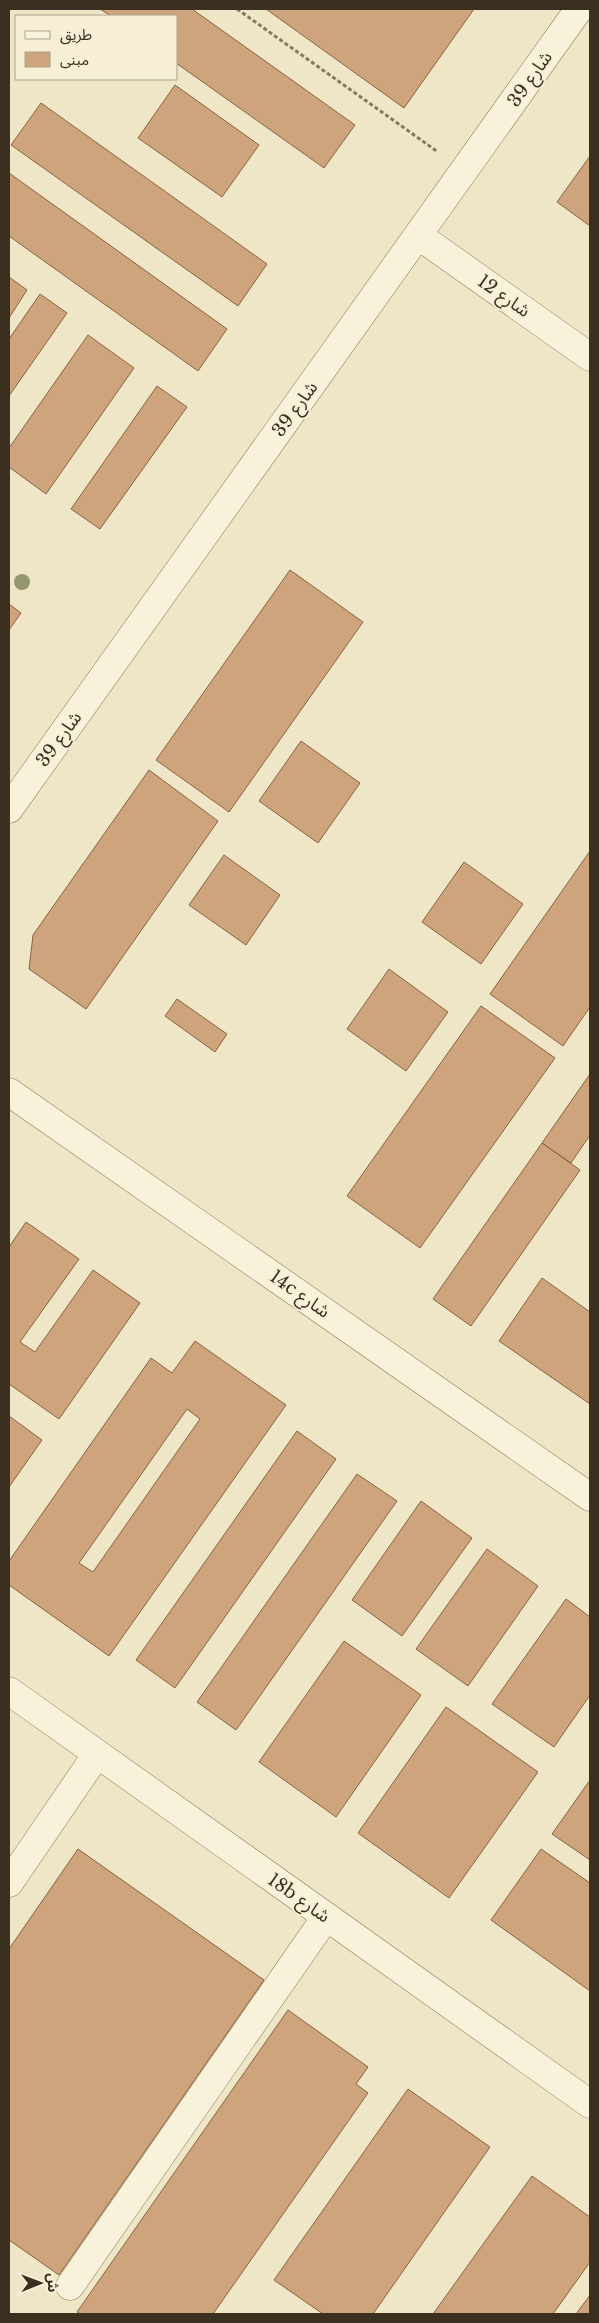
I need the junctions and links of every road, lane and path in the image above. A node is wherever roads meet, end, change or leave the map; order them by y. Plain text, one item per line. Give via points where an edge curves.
1 (237, 9) edge
2 (580, 9) edge
3 (465, 171) junction
4 (418, 236) junction
5 (590, 357) edge
6 (9, 809) edge
7 (9, 1092) edge
8 (590, 1497) edge
9 (9, 1691) edge
10 (97, 1754) junction
11 (9, 1883) edge
12 (326, 1917) junction
13 (590, 2104) edge
14 (70, 2286) dead end

1 - 3 path
2 - 3 street, شارع 39
3 - 4 street, شارع 39
4 - 5 street, شارع 12
4 - 6 street, شارع 39
7 - 8 street, 14c شارع
9 - 10 street, 18b شارع
10 - 11 street
10 - 12 street, 18b شارع
12 - 13 street, 18b شارع
12 - 14 street

